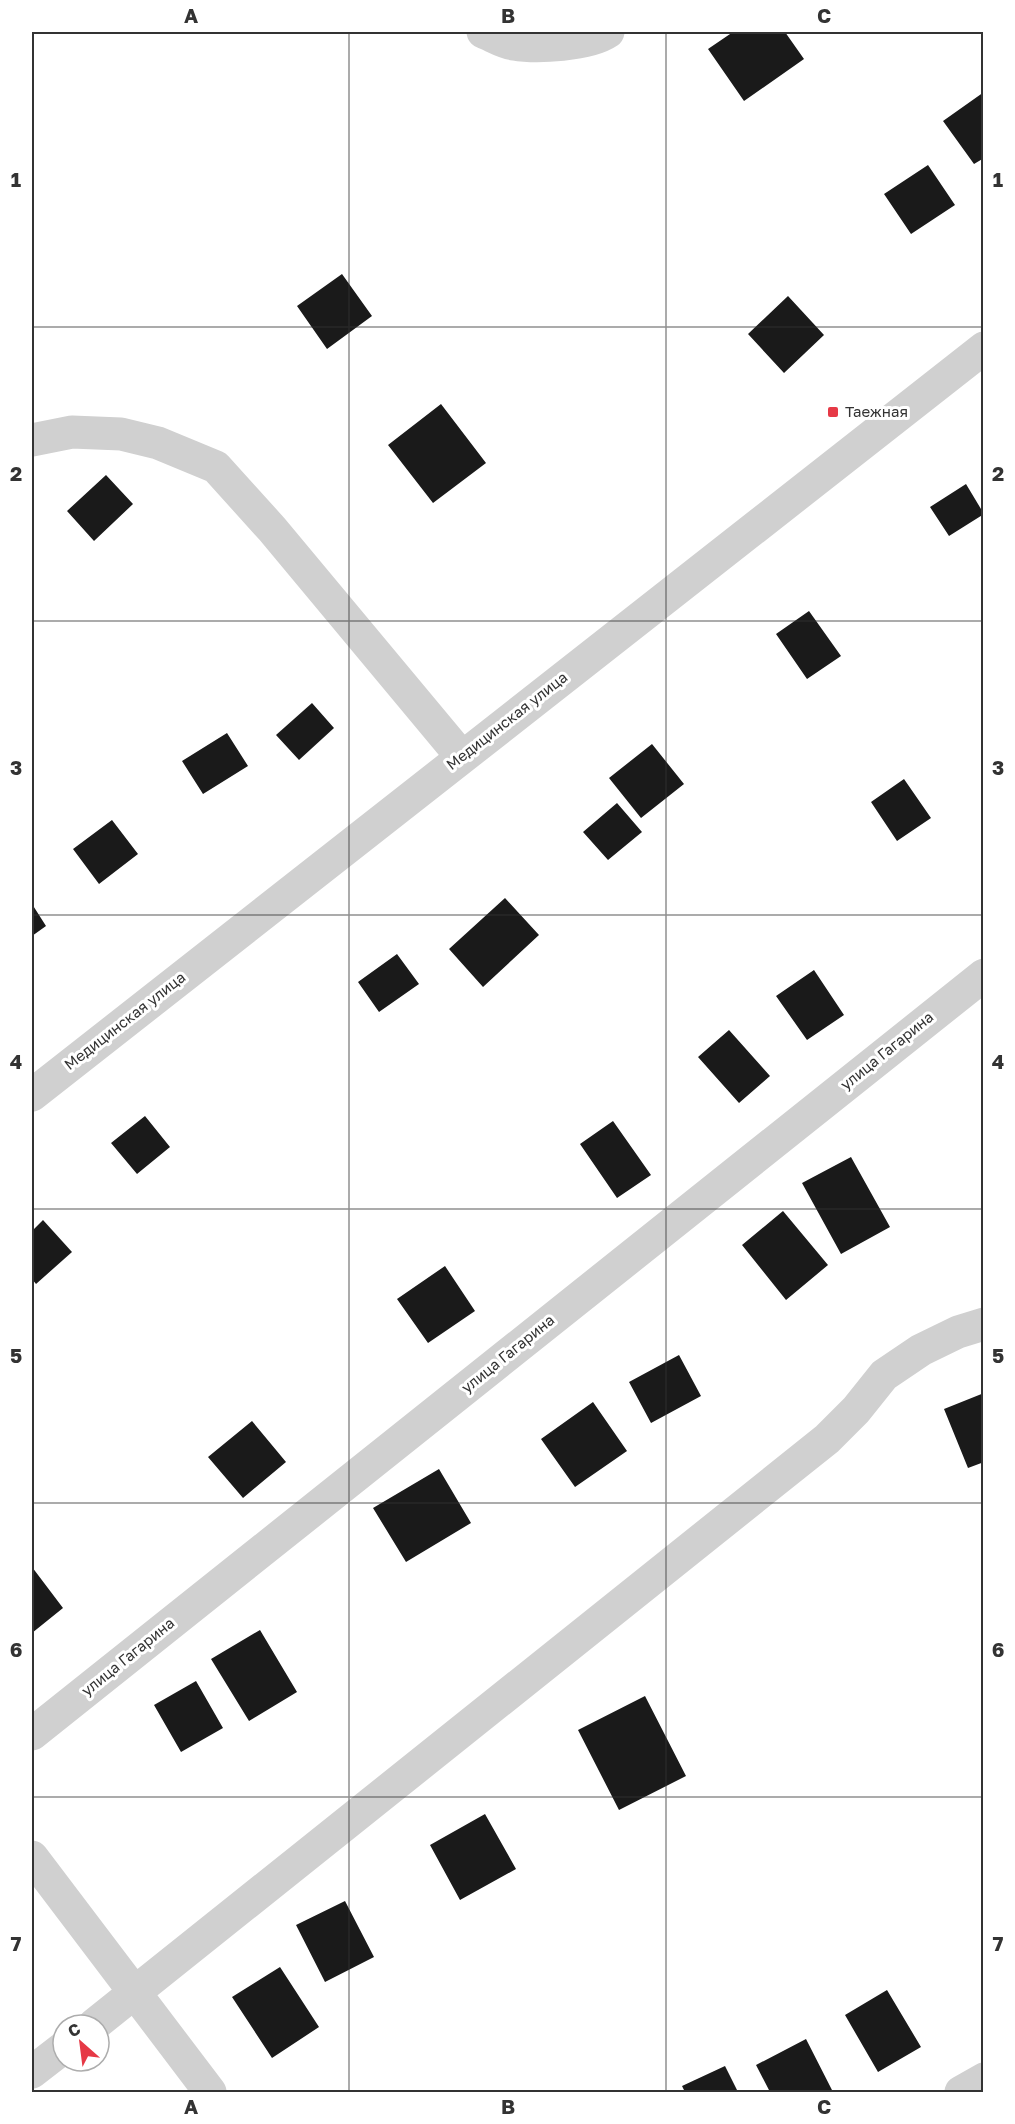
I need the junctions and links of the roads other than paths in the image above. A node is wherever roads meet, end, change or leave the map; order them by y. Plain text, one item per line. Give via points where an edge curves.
1 (483, 32) edge
2 (608, 32) edge
3 (984, 348) edge
4 (32, 440) edge
5 (462, 757) junction
6 (984, 975) edge
7 (32, 1095) edge
8 (984, 1324) edge
9 (32, 1734) edge
10 (32, 1857) edge
11 (135, 1994) junction
12 (110, 2013) edge
13 (51, 2057) edge
14 (32, 2072) edge
15 (984, 2079) edge
16 (210, 2092) edge
17 (961, 2092) edge

1 - 2 street via 513,44 555,45 599,38
3 - 5 street, Медицинская улица
4 - 5 street via 72,432 122,434 158,443 216,467
5 - 7 street, Медицинская улица
6 - 9 street, улица Гагарина
8 - 11 street via 921,1350 884,1375 826,1439
10 - 11 street
11 - 12 street
11 - 16 street
13 - 14 street
15 - 17 street

